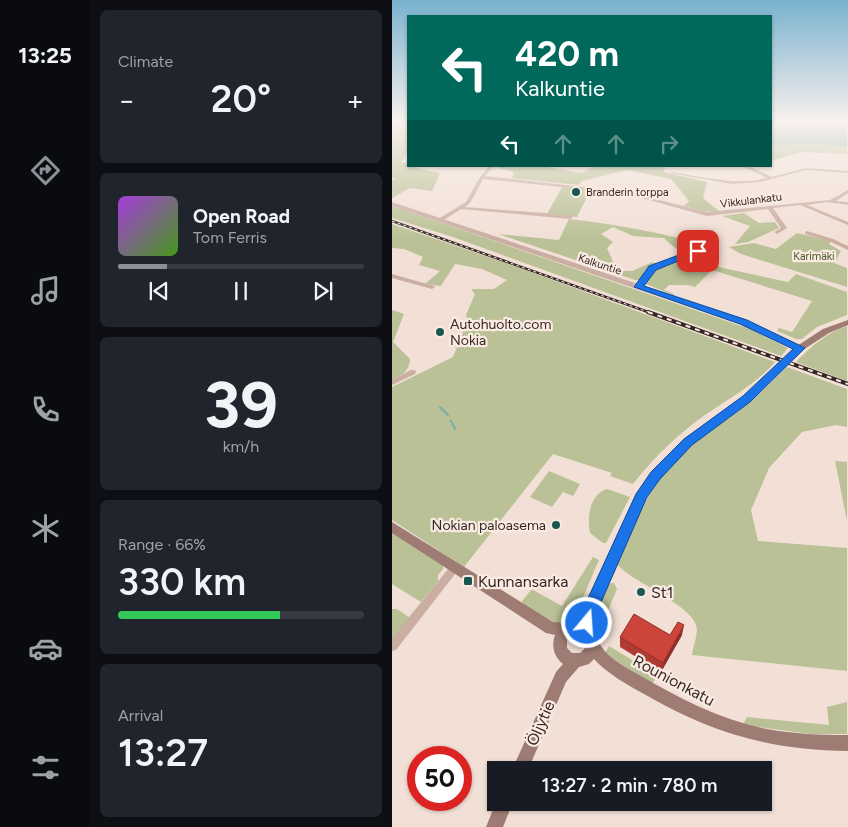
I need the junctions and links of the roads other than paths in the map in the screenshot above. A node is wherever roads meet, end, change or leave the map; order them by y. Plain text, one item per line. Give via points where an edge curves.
1 (491, 167) edge
2 (747, 167) edge
3 (848, 172) edge
4 (672, 173) dead end
5 (482, 176) junction
6 (771, 178) junction
7 (848, 191) edge
8 (832, 201) junction
9 (392, 204) edge
10 (799, 204) junction
11 (848, 204) edge
12 (769, 207) junction
13 (462, 208) junction
14 (570, 218) dead end
15 (440, 220) junction
16 (848, 224) edge
17 (776, 232) dead end
18 (807, 233) dead end
19 (714, 247) dead end
20 (848, 248) edge
21 (392, 276) edge
22 (432, 287) dead end
23 (638, 287) junction
24 (848, 322) edge
25 (797, 351) junction
26 (412, 372) dead end
27 (392, 383) edge
28 (392, 527) edge
29 (456, 566) junction
30 (576, 644) junction
31 (392, 646) edge
32 (848, 743) edge
33 (524, 761) edge
34 (501, 811) edge
35 (494, 827) edge

1 - 5 street
2 - 6 street
3 - 6 street via 806,169
4 - 6 street via 732,183
5 - 12 street, Vikkulankatu via 627,193 707,214
5 - 13 street
7 - 8 street
8 - 10 street, Vikkulankatu
8 - 11 street, Vikkulankatu
9 - 15 street, Kalkuntie
10 - 12 street, Vikkulankatu
10 - 16 street
12 - 17 street via 784,228
13 - 14 street
13 - 15 street
15 - 23 street, Kalkuntie
18 - 20 street
19 - 23 street via 652,268
21 - 22 street
23 - 25 street, Kalkuntie via 743,322
24 - 25 main road via 826,331
25 - 30 main road via 746,399 688,442 642,494
26 - 27 street
28 - 29 main road
29 - 30 main road
29 - 31 street
30 - 32 main road, Rounionkatu via 674,704 725,726 793,742
30 - 33 main road, Öljytie
34 - 35 main road

